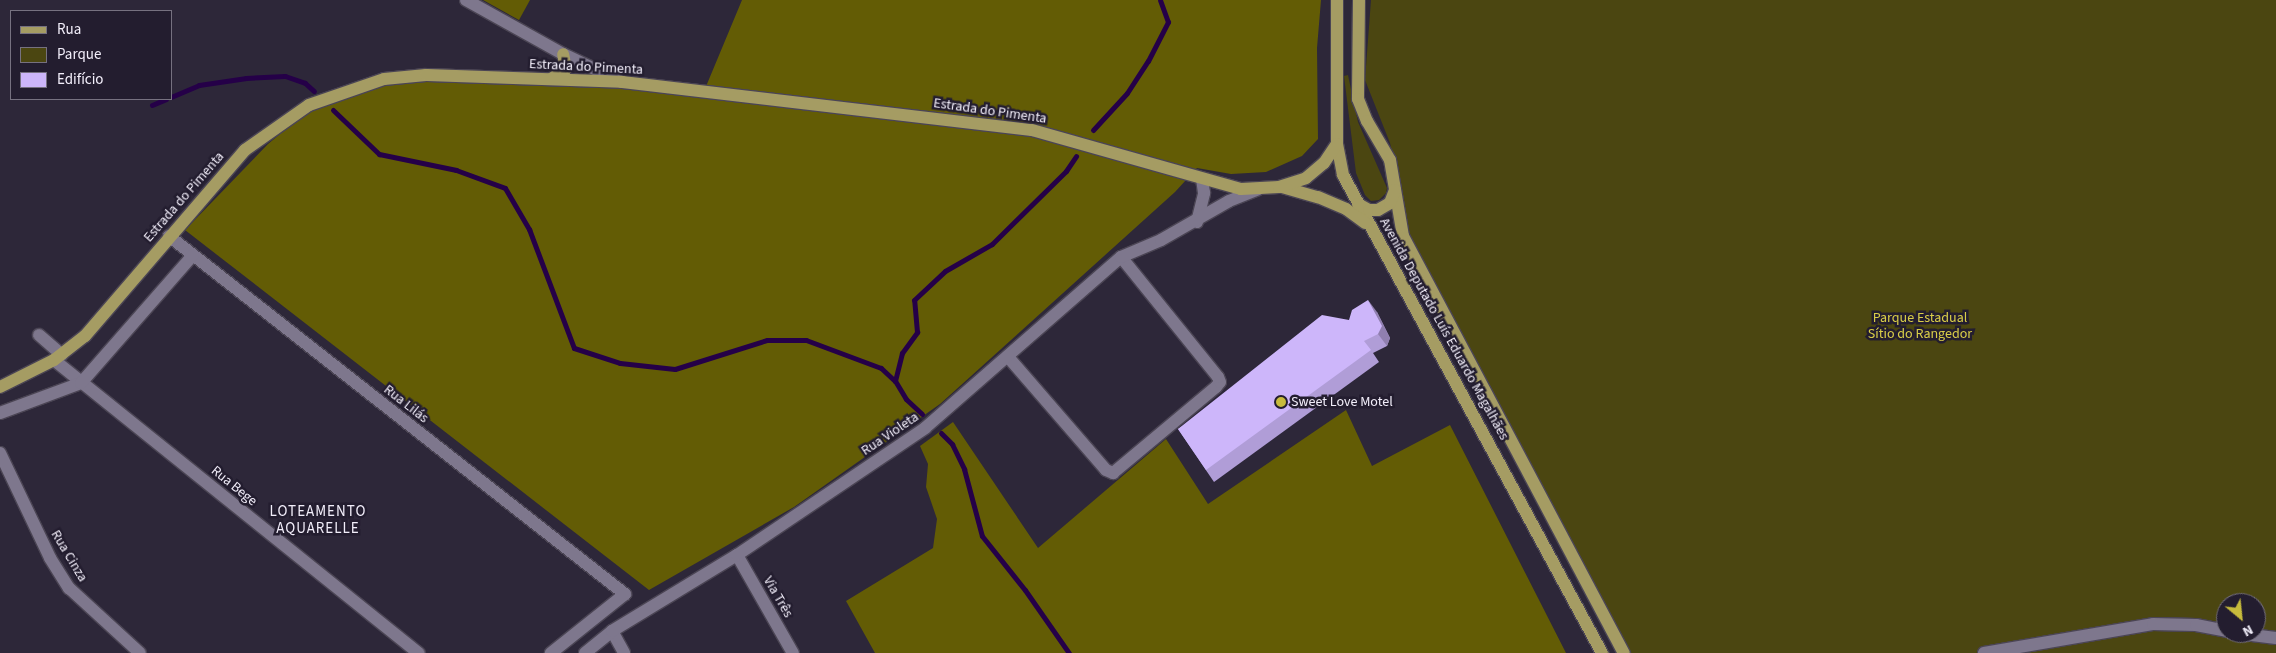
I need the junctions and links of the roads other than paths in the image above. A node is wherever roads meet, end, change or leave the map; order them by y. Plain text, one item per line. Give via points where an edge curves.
1 (466, 0) edge
2 (1337, 0) edge
3 (1359, 0) edge
4 (563, 54) junction
5 (549, 80) junction
6 (622, 82) junction
7 (1337, 144) junction
8 (1202, 180) junction
9 (1279, 187) junction
10 (1258, 190) junction
11 (1396, 190) junction
12 (1354, 199) junction
13 (1197, 222) junction
14 (1375, 232) junction
15 (169, 236) junction
16 (193, 255) junction
17 (1121, 257) junction
18 (39, 335) dead end
19 (58, 358) junction
20 (1010, 358) junction
21 (82, 383) junction
22 (0, 387) edge
23 (0, 413) edge
24 (0, 453) edge
25 (737, 555) junction
26 (2216, 629) edge
27 (612, 631) junction
28 (140, 653) edge
29 (419, 653) edge
30 (551, 653) edge
31 (585, 653) edge
32 (624, 653) edge
33 (793, 653) edge
34 (1602, 653) edge
35 (1624, 653) edge
36 (1984, 653) edge

1 - 4 street
2 - 7 main road, Avenida Deputado Luís Eduardo Magalhães
3 - 11 main road, Avenida Deputado Luís Eduardo Magalhães via 1358,99 1390,160
4 - 5 main road via 566,69
4 - 6 street
5 - 6 main road, Estrada do Pimenta
5 - 15 main road, Estrada do Pimenta via 400,77 348,89 309,105 245,150
6 - 8 main road, Estrada do Pimenta via 1032,130 1090,144
7 - 9 main road, Estrada do Pimenta via 1313,174
7 - 12 main road, Avenida Deputado Luís Eduardo Magalhães via 1340,169
8 - 10 main road, Estrada do Pimenta via 1226,187
8 - 13 street via 1204,193
9 - 10 main road, Estrada do Pimenta
9 - 14 main road, Estrada do Pimenta via 1302,191 1337,205
10 - 13 street, Rua Violeta via 1229,202
11 - 12 main road via 1390,203 1378,210 1369,210
11 - 35 main road, Avenida Deputado Luís Eduardo Magalhães via 1400,225 1407,243
12 - 14 main road, Avenida Deputado Luís Eduardo Magalhães
13 - 17 street, Rua Violeta
14 - 34 main road, Avenida Deputado Luís Eduardo Magalhães
15 - 16 street, Rua Lilás
15 - 19 main road, Estrada do Pimenta via 85,336
16 - 21 street
16 - 30 street, Rua Lilás via 625,594
17 - 20 street, Rua Violeta
17 - 20 street via 1218,377 1220,382 1216,387 1113,473 1106,470
18 - 19 street, Rua Bege
19 - 21 street, Rua Bege
19 - 22 main road, Estrada do Pimenta
20 - 25 street, Rua Violeta via 925,428
21 - 23 street
21 - 29 street, Rua Bege
24 - 28 street, Rua Cinza via 50,558 69,588
25 - 27 street, Rua Violeta
25 - 33 street, Via Três
26 - 36 street via 2154,624
27 - 31 street, Rua Violeta
27 - 32 street

